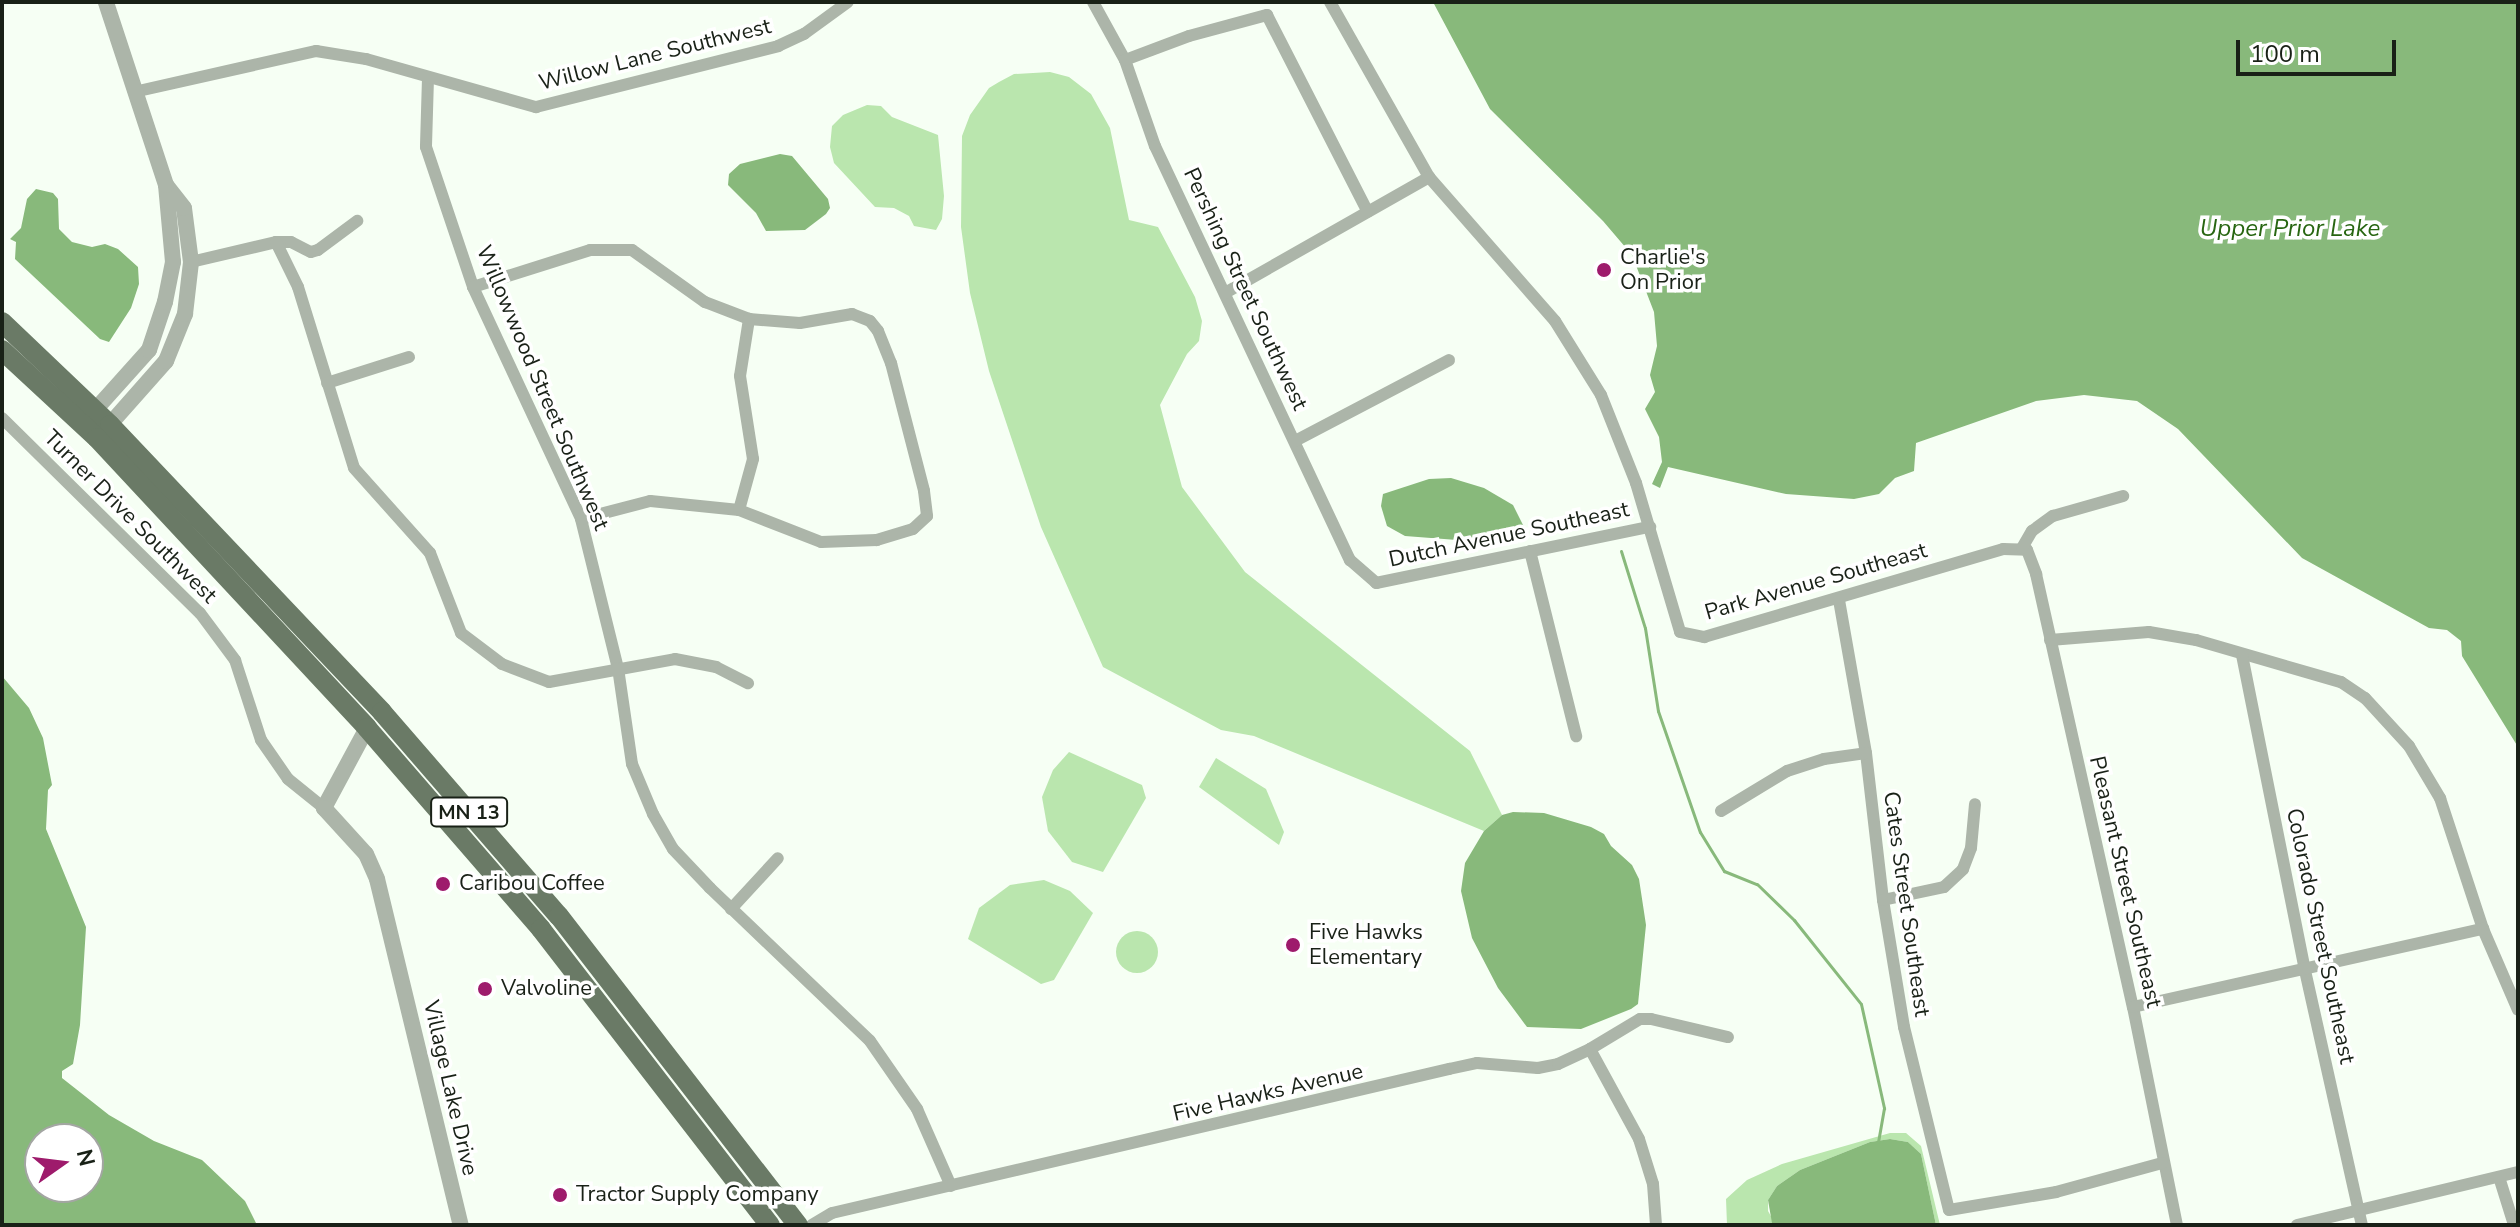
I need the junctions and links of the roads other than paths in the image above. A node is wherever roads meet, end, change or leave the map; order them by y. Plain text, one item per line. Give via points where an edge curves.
1 (106, 2) edge
2 (848, 2) edge
3 (1093, 2) edge
4 (1330, 2) edge
5 (1125, 60) junction
6 (428, 78) junction
7 (134, 92) junction
8 (1429, 177) junction
9 (166, 185) junction
10 (1368, 212) junction
11 (357, 221) dead end
12 (276, 242) junction
13 (191, 262) junction
14 (473, 287) junction
15 (1225, 293) junction
16 (749, 319) junction
17 (2, 322) edge
18 (2, 350) edge
19 (409, 357) dead end
20 (1449, 360) dead end
21 (327, 383) junction
22 (2, 418) edge
23 (96, 424) junction
24 (1295, 441) junction
25 (2123, 496) dead end
26 (739, 510) junction
27 (581, 519) junction
28 (1650, 527) junction
29 (2024, 549) junction
30 (1530, 551) junction
31 (1376, 583) joint
32 (1839, 600) junction
33 (2050, 640) junction
34 (2242, 655) junction
35 (618, 668) junction
36 (748, 683) dead end
37 (367, 728) junction
38 (1576, 736) dead end
39 (1866, 753) junction
40 (1975, 804) dead end
41 (324, 808) junction
42 (1721, 811) dead end
43 (778, 858) dead end
44 (1883, 900) junction
45 (731, 909) junction
46 (2483, 929) junction
47 (2304, 966) junction
48 (2133, 1007) junction
49 (2518, 1010) edge
50 (1728, 1037) dead end
51 (1590, 1049) junction
52 (2162, 1163) junction
53 (2518, 1172) edge
54 (2499, 1177) junction
55 (951, 1186) junction
56 (2358, 1210) junction
57 (461, 1225) edge
58 (770, 1225) edge
59 (798, 1225) edge
60 (812, 1225) edge
61 (1656, 1225) edge
62 (2177, 1225) edge
63 (2297, 1225) edge
64 (2362, 1225) edge
65 (2514, 1225) edge

1 - 7 street
2 - 6 street, Willow Lane Southwest via 778,46 536,107
3 - 5 street, Pershing Street Southwest
4 - 8 street
5 - 10 street via 1267,15
5 - 15 street, Pershing Street Southwest via 1155,146
6 - 7 street, Willow Lane Southwest via 316,51
6 - 14 street, Willowwood Street Southwest via 426,147
7 - 9 street
8 - 10 street
8 - 28 street via 1555,321 1601,395
9 - 13 street via 184,208
9 - 23 street via 173,262 165,302 149,350
10 - 15 street
11 - 12 street via 318,250
12 - 13 street
12 - 21 street via 298,287
13 - 23 street via 185,314 166,361
14 - 16 street via 590,250 632,250 705,302
14 - 27 street, Willowwood Street Southwest
15 - 24 street, Pershing Street Southwest
16 - 26 street via 740,376 753,459
16 - 26 street via 800,323 852,314 870,321 891,363 927,516 913,529 877,540 821,542
17 - 23 main road, MN 13
18 - 23 main road, MN 13
19 - 21 street
20 - 24 street
21 - 35 street via 354,468 430,553 461,633 502,664 549,682
22 - 41 street, Turner Drive Southwest via 200,613 235,660 261,740 288,779
23 - 37 main road, MN 13
23 - 59 main road, MN 13 via 382,712 559,916
24 - 31 street, Pershing Street Southwest via 1350,560
25 - 29 street via 2053,516 2032,531
26 - 27 street via 650,501
27 - 35 street, Willowwood Street Southwest
28 - 30 street, Dutch Avenue Southeast
28 - 32 street, Park Avenue Southeast via 1680,632 1704,637
29 - 32 street, Park Avenue Southeast via 2003,549
29 - 33 street, Pleasant Street Southeast via 2036,574
30 - 31 street, Dutch Avenue Southeast
30 - 38 street
32 - 39 street, Cates Street Southeast
33 - 34 street via 2149,632
33 - 48 street, Pleasant Street Southeast
34 - 46 street via 2341,682 2365,698 2409,746 2440,798
34 - 47 street, Colorado Street Southeast
35 - 36 street via 675,659 716,667
35 - 45 street, Willowwood Street Southwest via 632,764 653,814 673,849
37 - 41 street
37 - 58 main road, MN 13 via 541,929
39 - 42 street via 1787,771
39 - 44 street, Cates Street Southeast
40 - 44 street via 1971,848 1963,869 1944,887
41 - 57 street, Village Lake Drive via 366,854 377,879
43 - 45 street
44 - 52 street, Cates Street Southeast via 1904,1027 1949,1210 2056,1192
45 - 55 street, Willowwood Street Southwest via 870,1041 917,1109
46 - 47 street
46 - 49 street
47 - 48 street
47 - 56 street, Colorado Street Southeast
48 - 52 street, Pleasant Street Southeast
50 - 51 street, Five Hawks Avenue via 1640,1019
51 - 55 street, Five Hawks Avenue via 1538,1068 1477,1063
51 - 61 street via 1639,1139 1653,1184
52 - 62 street, Pleasant Street Southeast
53 - 54 street
54 - 56 street
54 - 65 street
55 - 60 street, Five Hawks Avenue via 832,1213
56 - 63 street
56 - 64 street, Colorado Street Southeast

